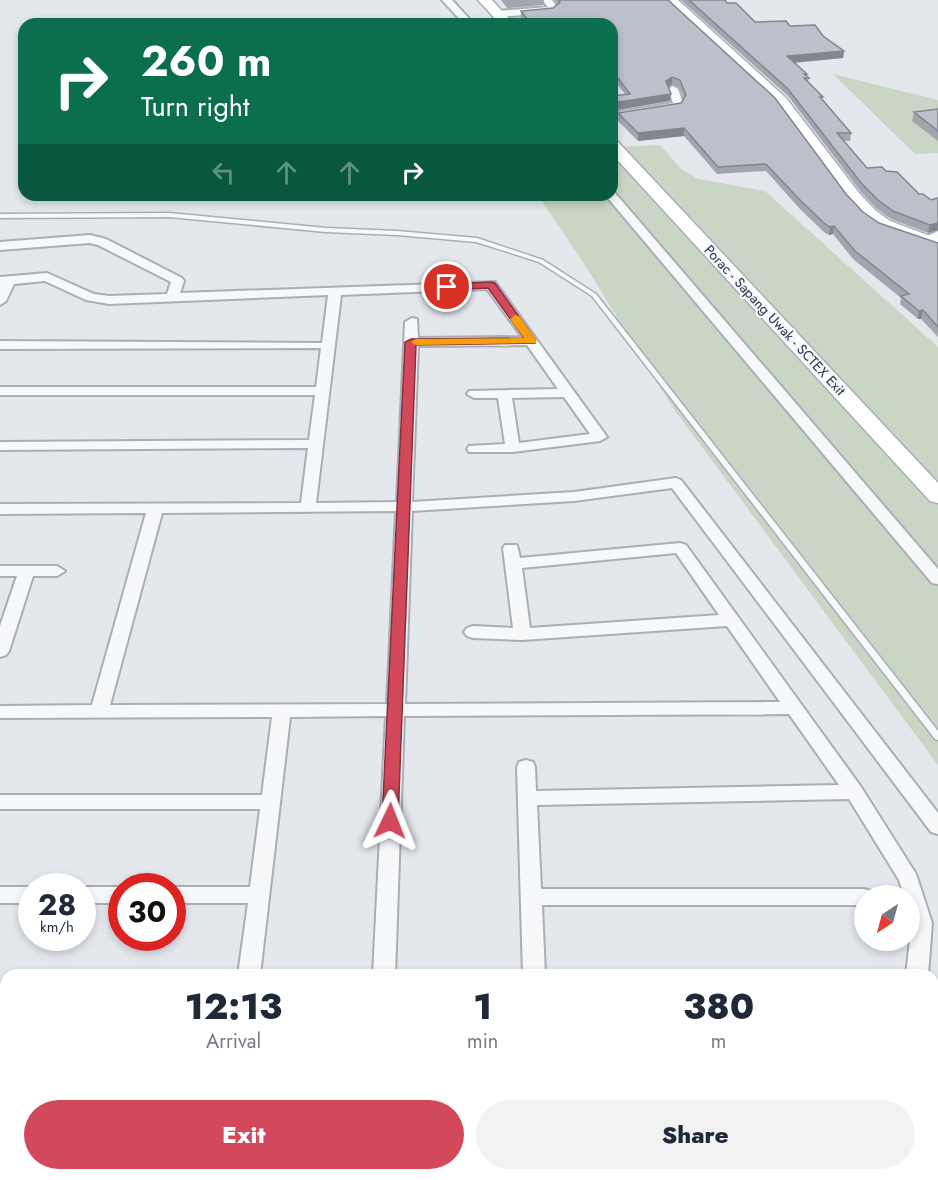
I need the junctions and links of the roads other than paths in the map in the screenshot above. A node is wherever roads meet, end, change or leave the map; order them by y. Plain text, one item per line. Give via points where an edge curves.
1 (447, 0) edge
2 (485, 0) edge
3 (547, 0) edge
4 (670, 0) edge
5 (464, 18) edge
6 (501, 18) edge
7 (507, 18) edge
8 (673, 89) dead end
9 (618, 115) edge
10 (618, 151) edge
11 (616, 201) edge
12 (0, 216) edge
13 (933, 240) edge
14 (0, 246) edge
15 (5, 280) edge
16 (335, 292) junction
17 (172, 298) junction
18 (0, 301) edge
19 (412, 322) dead end
20 (531, 341) junction
21 (411, 342) junction
22 (0, 345) edge
23 (316, 345) dead end
24 (0, 391) edge
25 (322, 391) junction
26 (569, 393) junction
27 (474, 394) dead end
28 (504, 394) junction
29 (316, 444) junction
30 (0, 446) edge
31 (513, 448) junction
32 (474, 449) dead end
33 (938, 496) edge
34 (308, 508) junction
35 (404, 508) junction
36 (0, 509) edge
37 (156, 509) junction
38 (0, 571) edge
39 (27, 571) junction
40 (57, 571) dead end
41 (938, 579) edge
42 (732, 620) junction
43 (473, 632) dead end
44 (522, 634) junction
45 (1, 643) edge
46 (794, 708) junction
47 (395, 710) junction
48 (282, 711) junction
49 (0, 712) edge
50 (99, 712) junction
51 (938, 737) edge
52 (526, 767) dead end
53 (854, 792) junction
54 (527, 798) junction
55 (0, 802) edge
56 (270, 802) junction
57 (938, 827) edge
58 (910, 885) edge
59 (0, 895) edge
60 (18, 895) edge
61 (186, 895) edge
62 (259, 895) junction
63 (531, 897) junction
64 (854, 897) edge
65 (920, 918) edge
66 (920, 949) edge
67 (920, 951) edge
68 (250, 969) edge
69 (384, 969) edge
70 (534, 969) edge
71 (918, 969) edge

1 - 5 street
2 - 6 main road
3 - 7 street via 551,10
4 - 13 main road via 781,101 869,214 884,225
8 - 9 street via 676,106
10 - 33 main road, Porac - Sapang Uwak - SCTEX Exit
11 - 41 street
12 - 51 lane via 169,214 305,229 477,240 541,261 594,295
14 - 17 street via 90,239 102,242 178,281
15 - 17 street via 47,277 91,297 110,300
15 - 18 street
16 - 17 street
16 - 20 street via 491,285
16 - 25 street
19 - 21 street
20 - 21 street
20 - 26 street
21 - 35 street
22 - 23 street
24 - 25 street
25 - 29 street
26 - 28 street
26 - 31 street via 600,437
27 - 28 street
28 - 31 street
29 - 30 street
29 - 34 street
31 - 32 street
34 - 35 street
34 - 37 street
35 - 47 street
35 - 57 street via 594,496 676,483
36 - 37 street
37 - 50 street
38 - 39 street
39 - 40 street
39 - 45 street
42 - 44 street
42 - 44 street via 680,548 512,556
42 - 46 street
43 - 44 street
46 - 47 street
46 - 53 street
47 - 48 street
47 - 69 street
48 - 50 street
48 - 56 street
49 - 50 street
52 - 54 street
53 - 54 street
53 - 58 street
54 - 63 street
55 - 56 street
56 - 62 street
59 - 60 street
61 - 62 street
62 - 68 street
63 - 64 street
63 - 70 street
65 - 66 street
67 - 71 street

